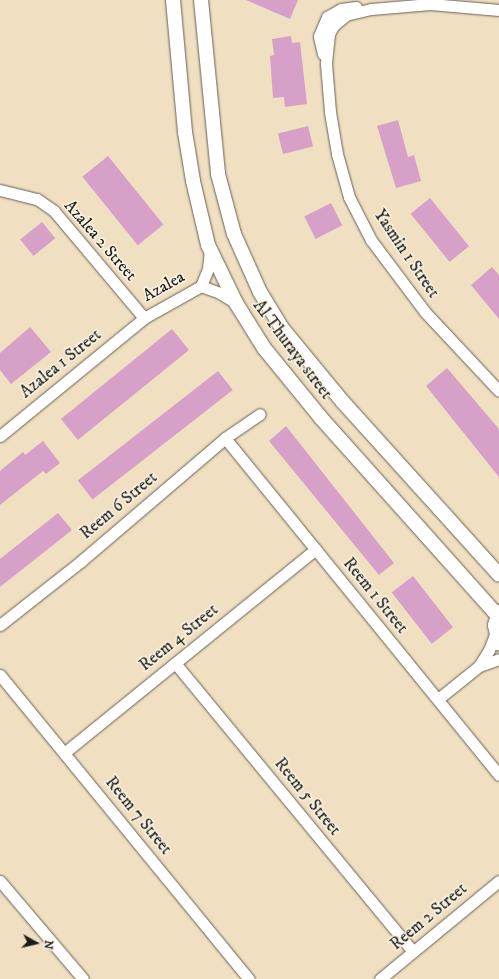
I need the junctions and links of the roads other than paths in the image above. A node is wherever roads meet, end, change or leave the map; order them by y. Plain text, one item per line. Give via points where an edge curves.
1 (173, 0) edge
2 (201, 0) edge
3 (499, 10) edge
4 (0, 190) edge
5 (210, 250) junction
6 (202, 286) junction
7 (236, 303) junction
8 (144, 318) junction
9 (499, 391) edge
10 (260, 414) dead end
11 (0, 436) edge
12 (225, 438) junction
13 (316, 549) junction
14 (499, 575) edge
15 (498, 614) edge
16 (0, 625) edge
17 (497, 639) edge
18 (499, 659) edge
19 (175, 663) junction
20 (479, 666) junction
21 (0, 675) edge
22 (438, 699) junction
23 (64, 753) junction
24 (499, 775) edge
25 (0, 880) edge
26 (499, 881) edge
27 (412, 952) junction
28 (83, 979) edge
29 (249, 979) edge
30 (380, 979) edge

1 - 5 street, Al Thuraya street via 185,132 193,181
2 - 14 street, Al Thuraya street via 218,174 234,234 260,292 282,328 342,401
3 - 9 street, Yasmin 1 Street via 430,4 371,9 346,7 335,11 327,18 319,36 326,64 337,154 349,197 371,240 425,312
4 - 8 street, Azalea 2 Street via 37,200 54,211
5 - 6 street, Azalea via 208,269
5 - 7 street, Al Thuraya street
6 - 7 street, Azalea via 220,292
6 - 8 street, Azalea
7 - 15 street, Al Thuraya street via 264,348 321,418
8 - 11 street, Azalea 1 Street
10 - 12 street, Reem 6 Street
12 - 13 street, Reem 1 Street
12 - 16 street, Reem 6 Street via 80,562
13 - 19 street, Reem 4 Street
13 - 22 street, Reem 1 Street
15 - 17 street
17 - 20 street
18 - 20 street
19 - 23 street, Reem 4 Street
19 - 27 street, Reem 5 Street
20 - 22 street
21 - 23 street, Reem 7 Street
22 - 24 street, Reem 1 Street
23 - 29 street, Reem 7 Street
25 - 28 street
26 - 27 street, Reem 2 Street
27 - 30 street, Reem 2 Street

